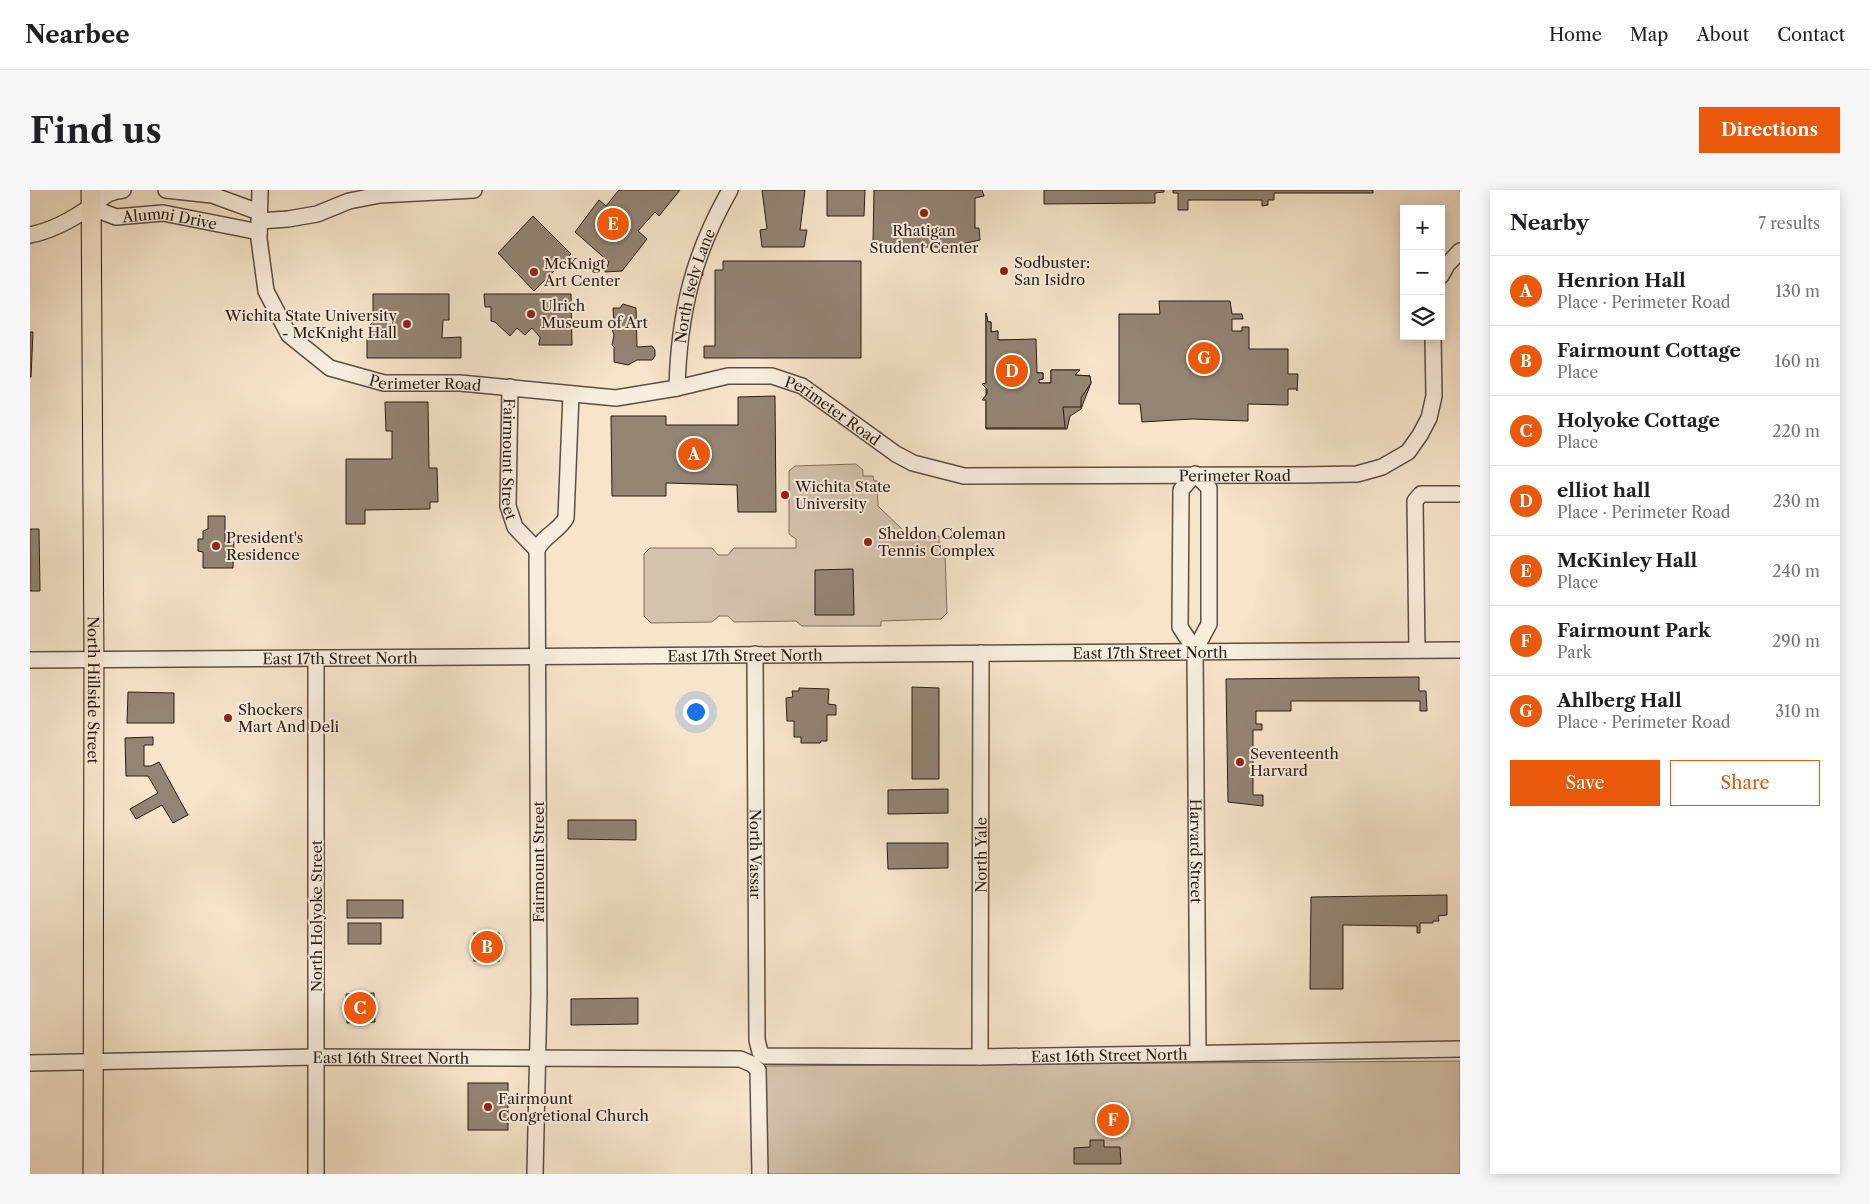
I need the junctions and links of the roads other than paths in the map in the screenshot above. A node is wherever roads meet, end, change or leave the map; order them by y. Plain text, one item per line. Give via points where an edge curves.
1 (123, 190) edge
2 (166, 190) edge
3 (260, 190) edge
4 (730, 190) edge
5 (472, 191) edge
6 (90, 196) edge
7 (259, 221) junction
8 (30, 235) edge
9 (1460, 250) edge
10 (1445, 269) edge
11 (1434, 340) edge
12 (510, 387) junction
13 (677, 388) junction
14 (571, 394) junction
15 (1195, 474) junction
16 (1457, 494) dead end
17 (537, 550) junction
18 (1195, 650) junction
19 (1417, 650) junction
20 (1460, 650) edge
21 (981, 653) junction
22 (755, 654) junction
23 (537, 656) junction
24 (316, 658) junction
25 (94, 659) junction
26 (30, 660) edge
27 (1460, 1049) edge
28 (1198, 1053) junction
29 (538, 1056) junction
30 (315, 1057) junction
31 (980, 1057) junction
32 (756, 1058) junction
33 (30, 1063) edge
34 (92, 1063) junction
35 (93, 1174) edge
36 (316, 1174) edge
37 (535, 1174) edge
38 (760, 1174) edge

1 - 6 street, Alumni Drive
2 - 7 street, Alumni Drive via 212,195
3 - 7 street, Perimeter Road
4 - 13 street, North Isely Lane via 702,245 687,293 678,344
5 - 7 street, Alumni Drive via 380,196 349,201 318,214
6 - 7 street, Alumni Drive via 116,216 163,213
6 - 8 street via 42,233
6 - 25 main road, North Hillside Street
7 - 12 street, Perimeter Road via 266,292 289,334 330,368 384,383
9 - 10 street
11 - 15 street, Perimeter Road via 1432,411 1415,443 1393,462 1357,474
12 - 14 street, Perimeter Road
12 - 17 street, Fairmount Street via 508,506 514,527
13 - 14 street, Perimeter Road via 616,398
13 - 15 street, Perimeter Road via 728,376 772,376 802,386 896,454 913,463 950,474
14 - 17 street via 566,518
15 - 18 street via 1209,488 1209,624
15 - 18 street via 1181,490 1180,617 1180,627
16 - 19 street via 1421,494 1415,500
17 - 23 street, Fairmount Street
18 - 19 street, East 17th Street North
18 - 21 street, East 17th Street North
18 - 28 street, Harvard Street
19 - 20 street, East 17th Street North
21 - 22 street, East 17th Street North
21 - 31 street, North Yale
22 - 23 street, East 17th Street North
22 - 32 street, North Vassar
23 - 24 street, East 17th Street North
23 - 29 street, Fairmount Street
24 - 25 street, East 17th Street North
24 - 30 street, North Holyoke Street
25 - 26 street, East 17th Street North
25 - 34 main road, North Hillside Street
27 - 28 street, East 16th Street North
28 - 31 street, East 16th Street North
29 - 30 street, East 16th Street North
29 - 32 street, East 16th Street North
29 - 37 street, Fairmount Street
30 - 34 street, East 16th Street North
30 - 36 street, North Holyoke Street
31 - 32 street, East 16th Street North
32 - 38 street, North Vassar
33 - 34 street, East 16th Street North
34 - 35 main road, North Hillside Street

